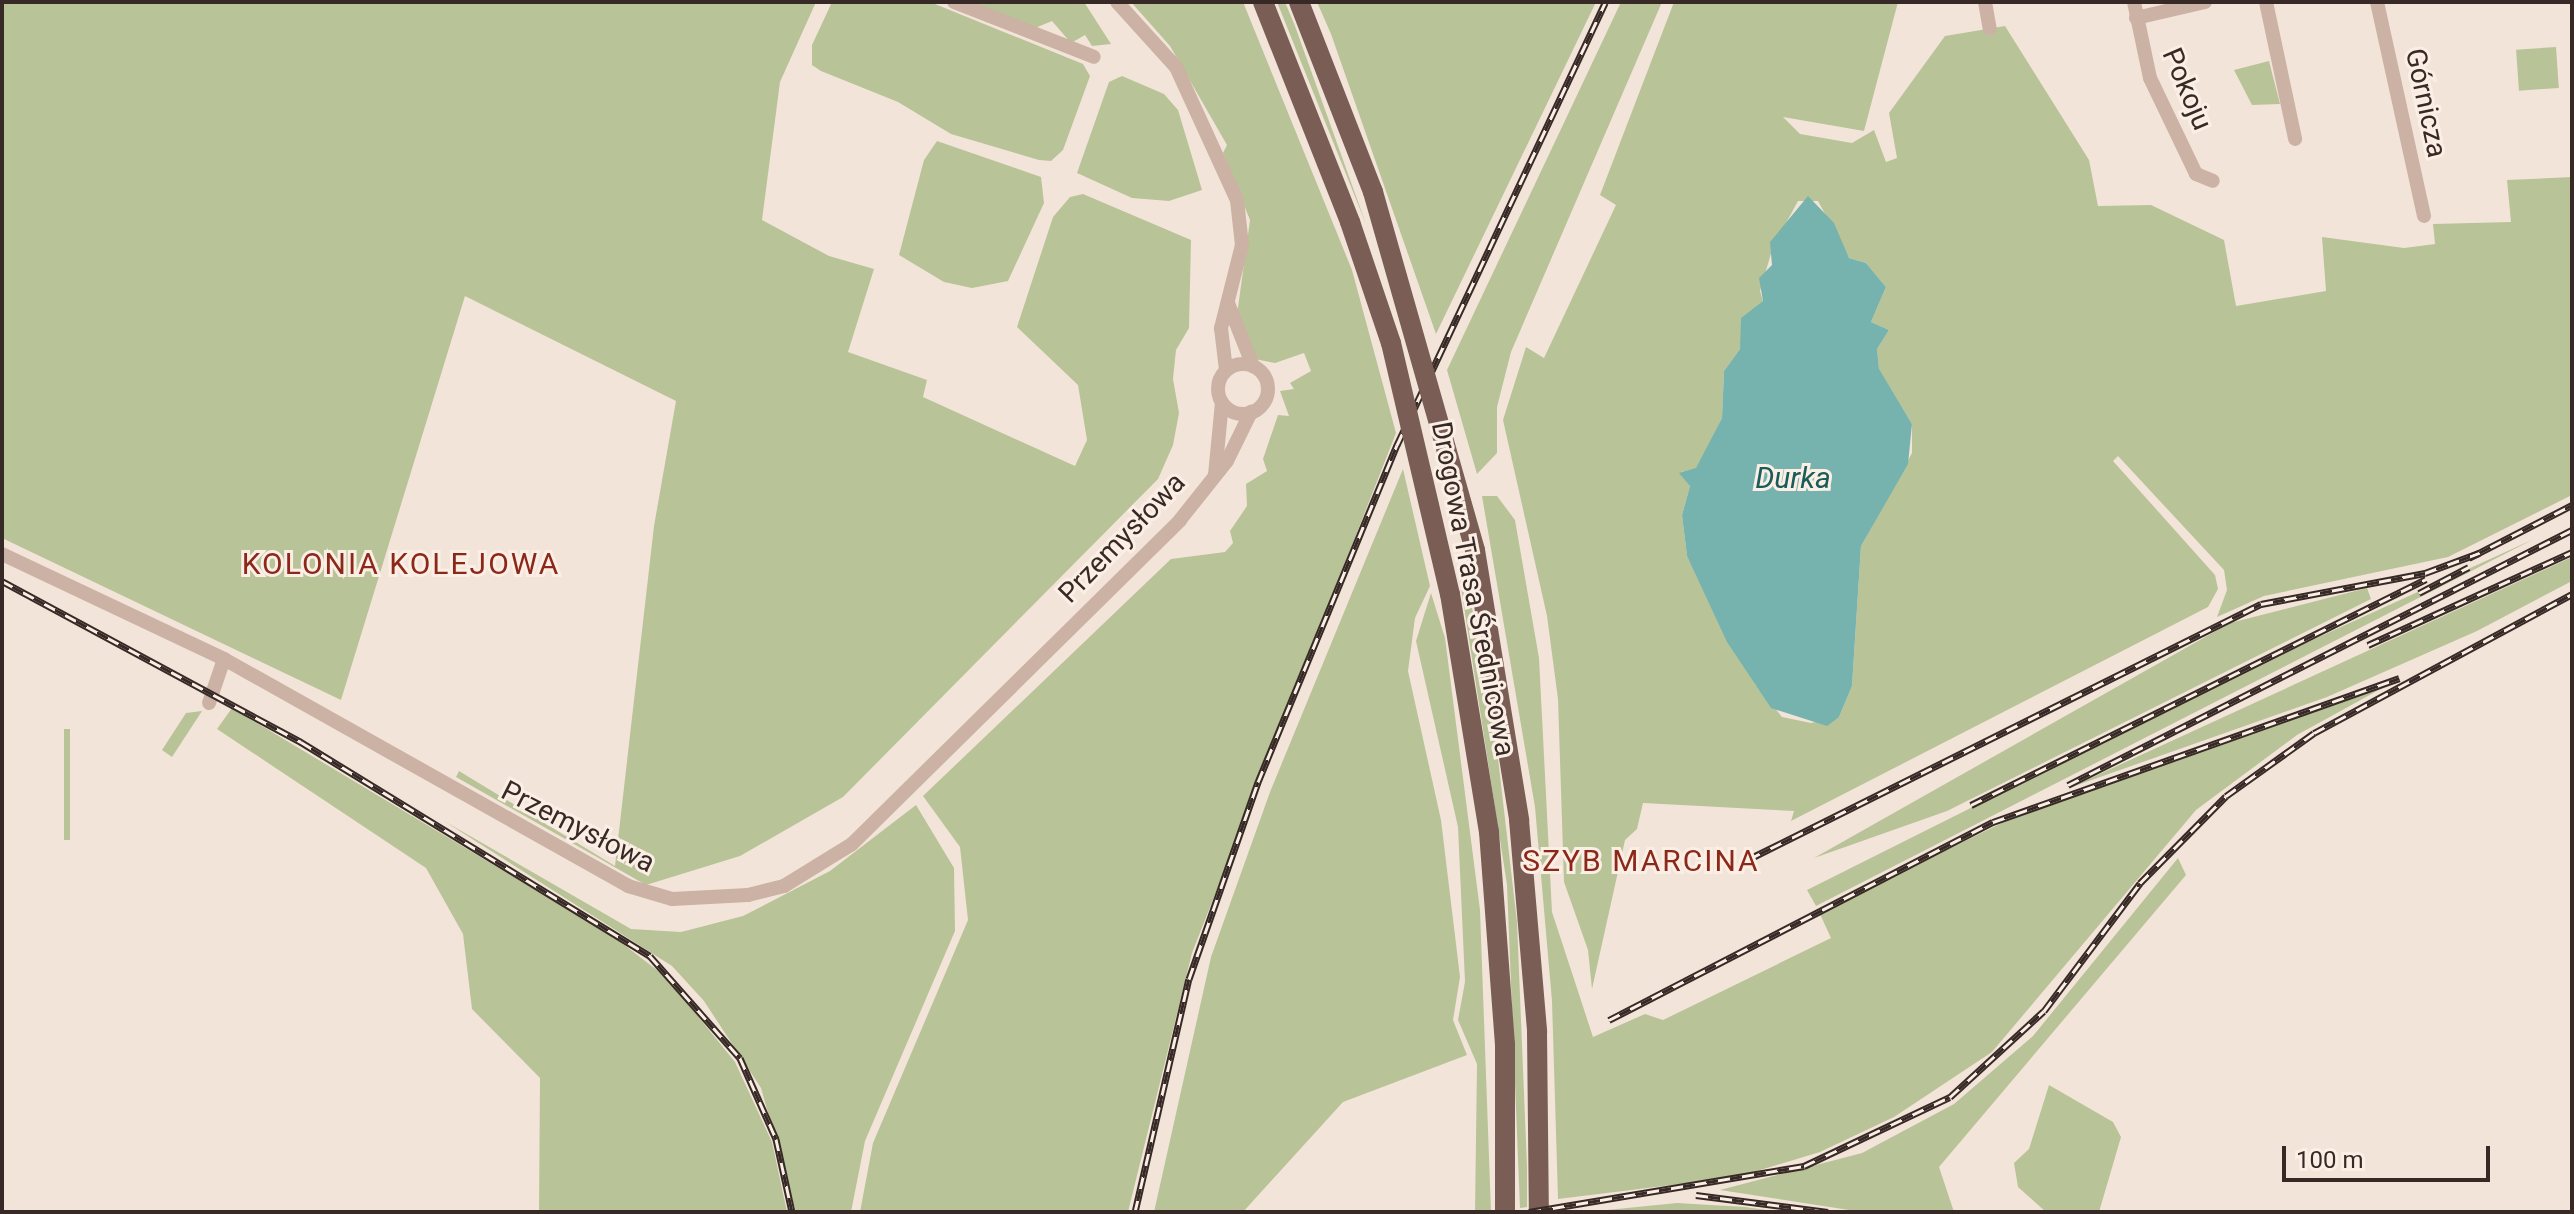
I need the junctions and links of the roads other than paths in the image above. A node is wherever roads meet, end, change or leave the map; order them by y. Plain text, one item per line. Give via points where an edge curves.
1 (954, 2) edge
2 (1117, 2) edge
3 (1263, 2) edge
4 (1299, 2) edge
5 (1985, 2) edge
6 (2134, 2) edge
7 (2205, 2) edge
8 (2266, 2) edge
9 (2377, 2) edge
10 (2136, 18) junction
11 (1990, 29) dead end
12 (1094, 57) dead end
13 (2295, 139) dead end
14 (2213, 181) dead end
15 (2424, 216) dead end
16 (1228, 303) junction
17 (1253, 366) junction
18 (1226, 370) junction
19 (1222, 402) junction
20 (1251, 412) junction
21 (1215, 475) junction
22 (2, 554) edge
23 (224, 659) junction
24 (209, 703) dead end
25 (1505, 1212) edge
26 (1539, 1212) edge

1 - 12 street
2 - 16 street via 1176,67 1237,200 1242,245
3 - 25 main road, Drogowa Trasa Średnicowa, bridge via 1350,222 1391,343 1450,594 1489,832 1505,1044
4 - 26 main road, Drogowa Trasa Średnicowa, bridge via 1373,192 1475,550 1519,820 1537,1032
5 - 11 street
6 - 10 street, Pokoju
7 - 10 street
8 - 13 street
9 - 15 street, Górnicza
10 - 14 street, Pokoju via 2150,78 2196,174
16 - 17 street
16 - 18 street via 1221,328
17 - 18 street
17 - 20 street via 1268,389
18 - 19 street via 1218,386
19 - 20 street
19 - 21 street, Przemysłowa
20 - 21 street, Przemysłowa
21 - 23 street, Przemysłowa via 1180,520 852,844 784,886 748,895 672,899 628,886
22 - 23 street, Przemysłowa
23 - 24 street

